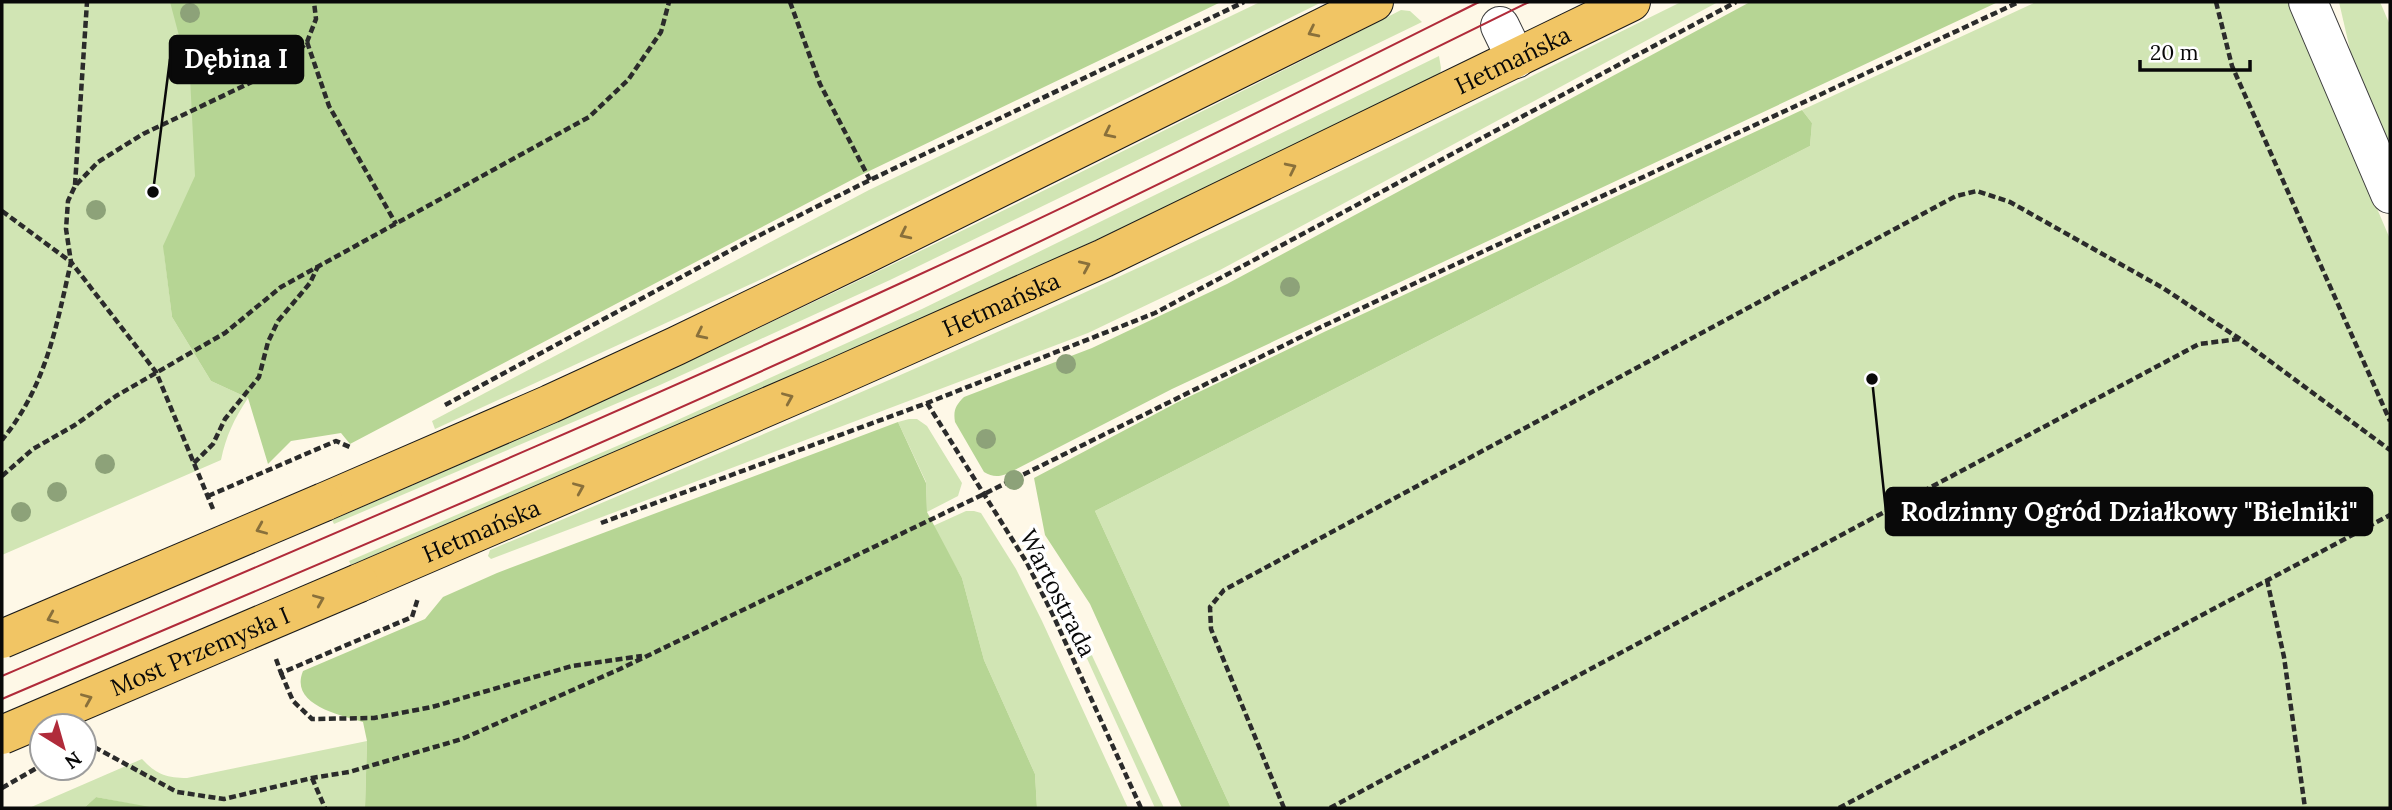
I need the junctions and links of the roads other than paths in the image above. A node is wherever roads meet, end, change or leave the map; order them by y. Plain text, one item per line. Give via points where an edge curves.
1 (1374, 2) edge
2 (1631, 2) edge
3 (2308, 2) edge
4 (2390, 194) edge
5 (359, 583) joint
6 (2, 639) edge
7 (2, 735) edge

1 -> 6 main road, bridge via 676,346
5 -> 2 main road, Hetmańska via 1104,258 1508,43
3 - 4 street
7 -> 5 main road, Most Przemysła I, bridge

